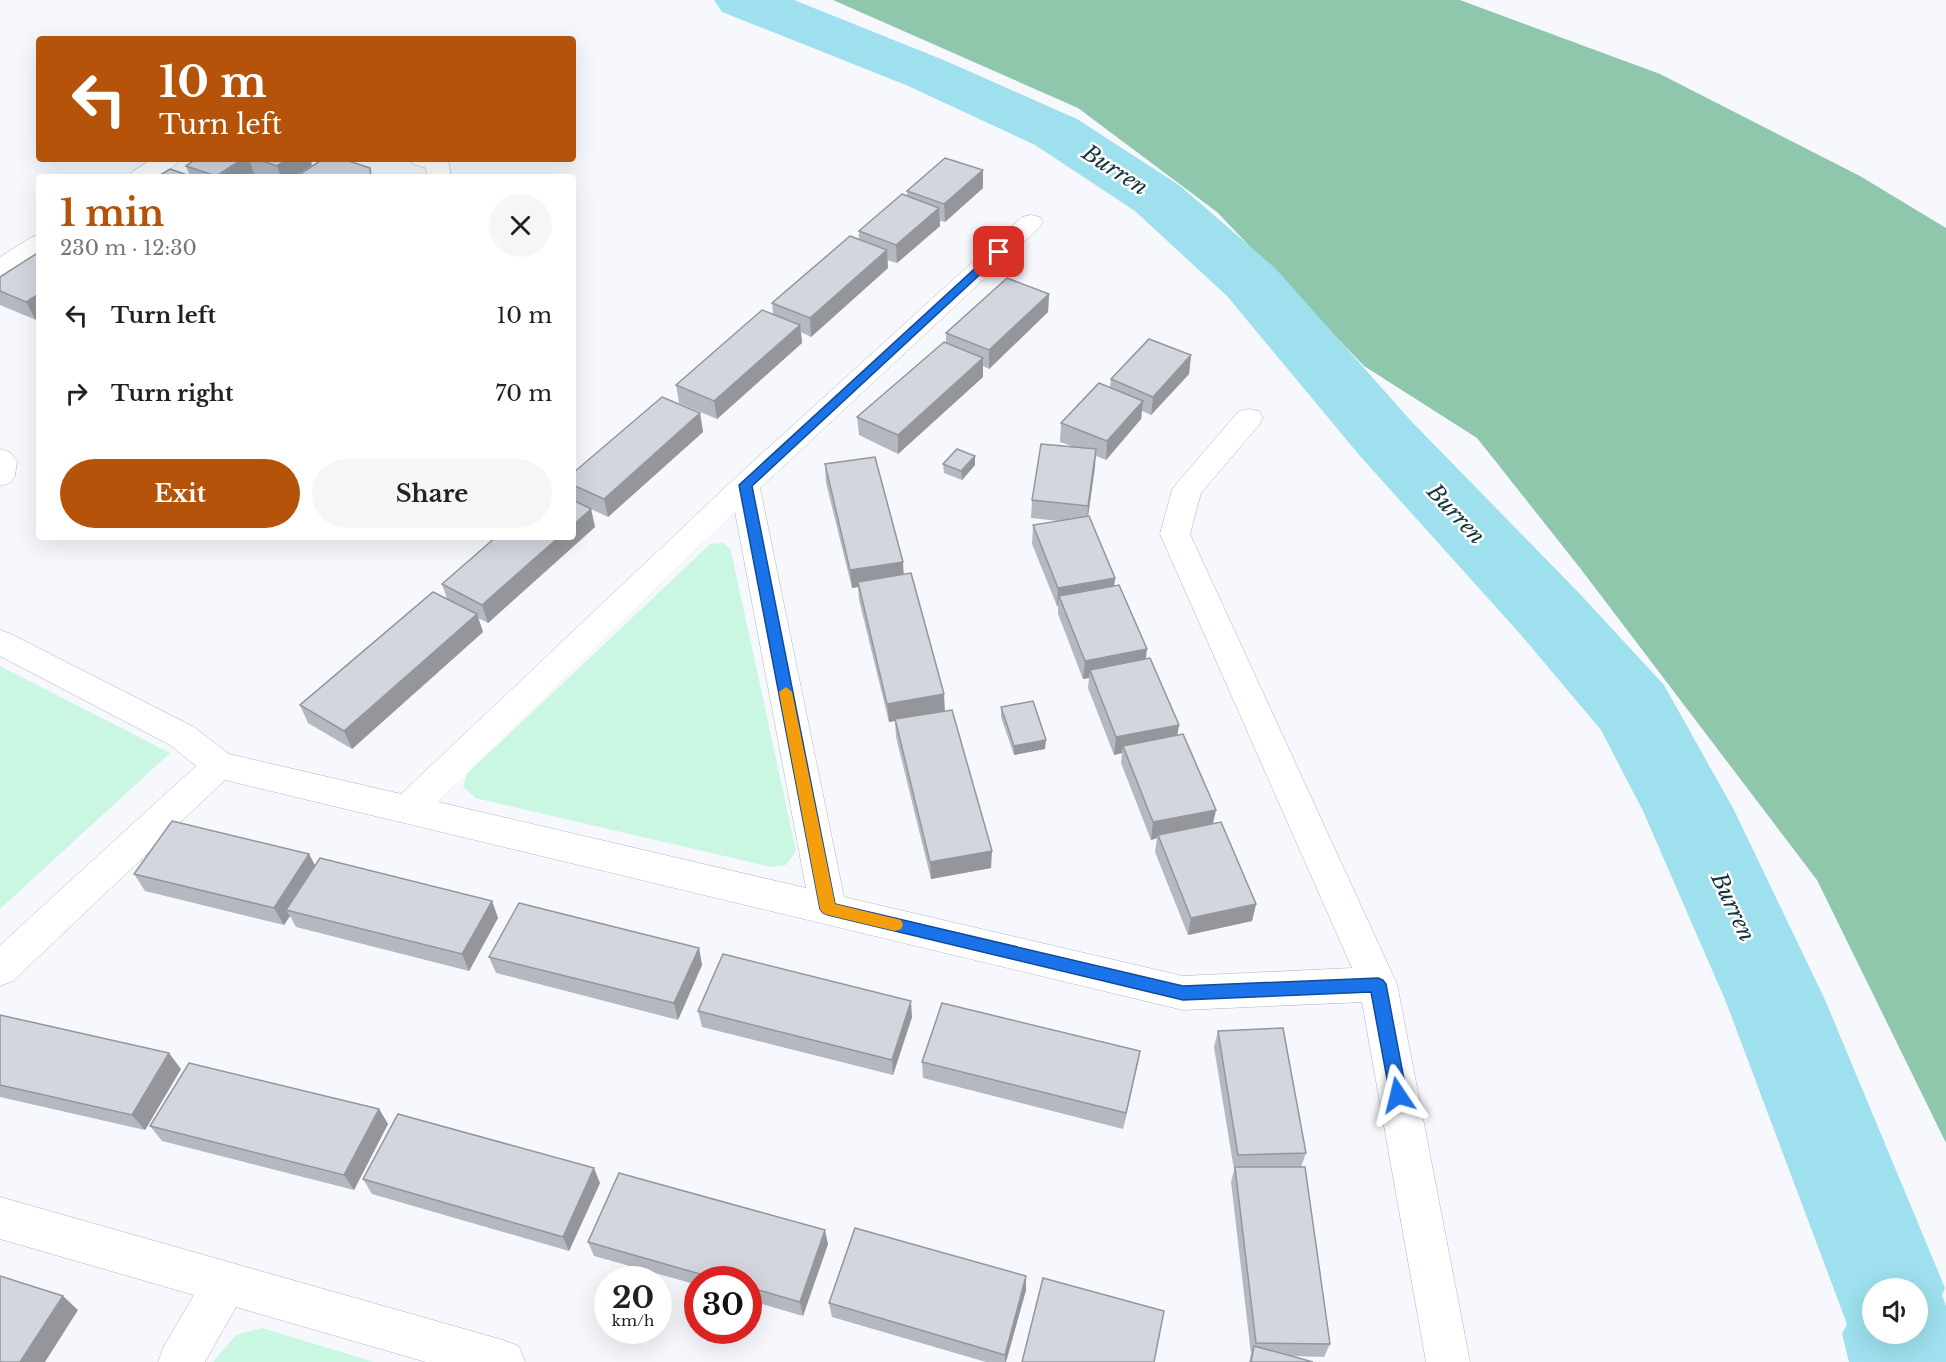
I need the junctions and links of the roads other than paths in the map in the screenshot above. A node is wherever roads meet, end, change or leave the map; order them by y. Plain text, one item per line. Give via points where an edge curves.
1 (164, 162) edge
2 (431, 162) edge
3 (146, 174) edge
4 (439, 174) edge
5 (1031, 222) dead end
6 (36, 245) edge
7 (0, 269) edge
8 (1249, 418) dead end
9 (0, 459) edge
10 (0, 476) edge
11 (745, 485) junction
12 (0, 642) edge
13 (219, 765) junction
14 (407, 810) junction
15 (828, 909) junction
16 (0, 969) edge
17 (1378, 984) junction
18 (0, 1218) edge
19 (225, 1284) junction
20 (180, 1362) edge
21 (503, 1362) edge
22 (1448, 1362) edge

1 - 3 street
2 - 4 street via 437,164
5 - 11 street
6 - 7 street
8 - 17 street via 1187,490 1175,534
9 - 10 street
11 - 14 street
11 - 15 street
12 - 13 street via 182,736
13 - 14 street
13 - 16 street
14 - 15 street
15 - 17 street via 1183,993
17 - 22 street
18 - 19 street
19 - 20 street
19 - 21 street

